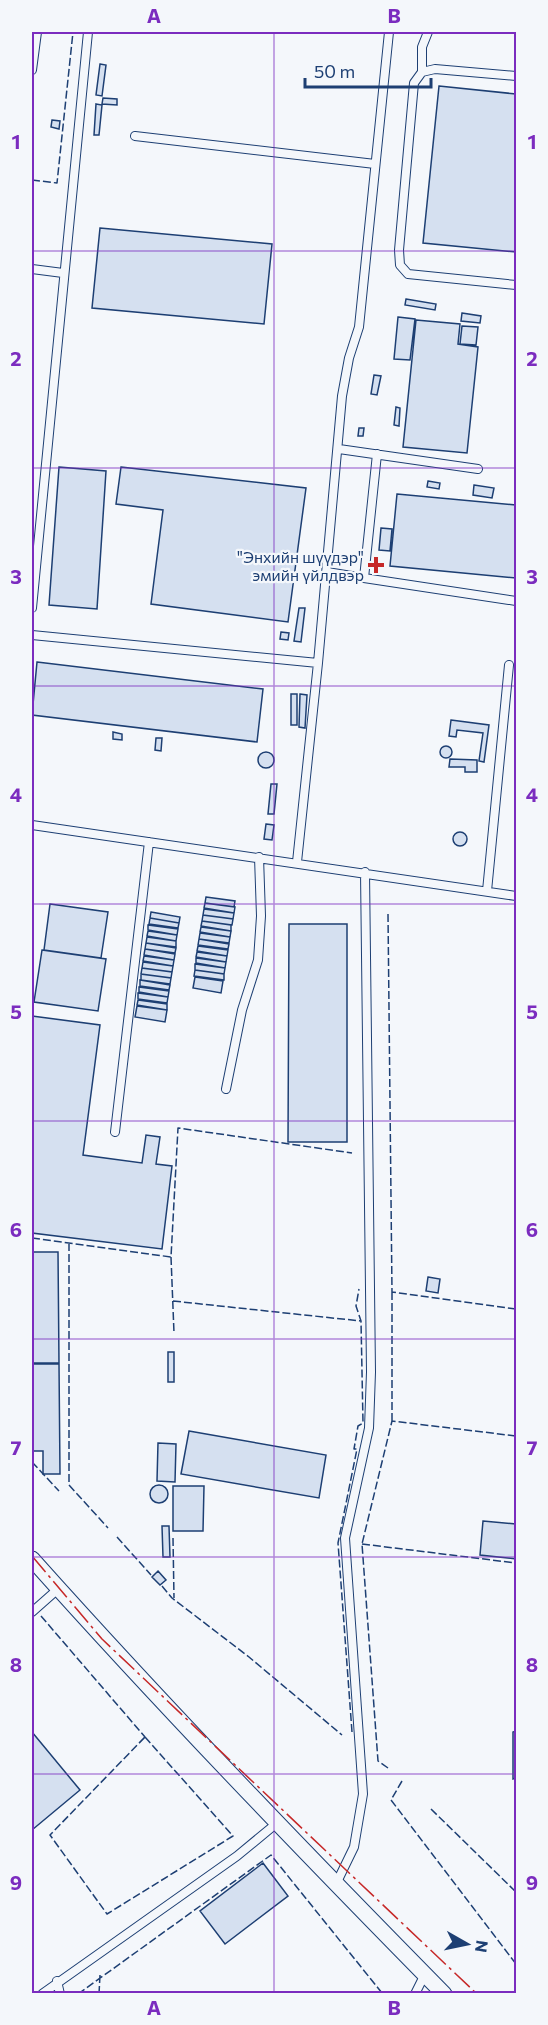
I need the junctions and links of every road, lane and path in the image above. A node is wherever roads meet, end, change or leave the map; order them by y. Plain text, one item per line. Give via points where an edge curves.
1 (37, 32) edge
2 (88, 32) edge
3 (389, 32) edge
4 (428, 32) edge
5 (32, 70) edge
6 (422, 72) junction
7 (516, 76) edge
8 (135, 136) dead end
9 (375, 164) junction
10 (32, 269) edge
11 (63, 273) junction
12 (516, 285) edge
13 (339, 449) junction
14 (377, 454) junction
15 (478, 469) dead end
16 (327, 572) junction
17 (364, 578) junction
18 (516, 601) edge
19 (32, 608) edge
20 (32, 635) edge
21 (318, 663) junction
22 (509, 665) dead end
23 (32, 825) edge
24 (149, 842) junction
25 (259, 857) junction
26 (297, 862) junction
27 (365, 872) junction
28 (486, 891) junction
29 (516, 896) edge
30 (226, 1089) dead end
31 (115, 1132) dead end
32 (32, 1559) edge
33 (58, 1589) junction
34 (32, 1612) edge
35 (277, 1823) junction
36 (336, 1884) junction
37 (425, 1974) junction
38 (57, 1981) junction
39 (42, 1994) edge
40 (60, 1994) edge
41 (415, 1994) edge
42 (444, 1994) edge

1 - 5 lane
2 - 11 lane
3 - 9 lane
4 - 6 lane via 422,47
6 - 7 lane via 435,69
6 - 12 lane via 414,83 400,266 408,274
8 - 9 lane
9 - 13 lane via 359,327 342,396
10 - 11 lane
11 - 19 lane
13 - 14 lane
13 - 16 lane
14 - 15 lane
14 - 17 lane
16 - 17 lane
16 - 21 lane
17 - 18 lane
20 - 21 lane
21 - 26 lane
22 - 28 lane
23 - 24 lane
24 - 25 lane
24 - 31 lane
25 - 26 lane
25 - 30 lane via 258,960 242,1010
26 - 27 lane
27 - 28 lane
27 - 36 lane via 371,1372 369,1428 345,1538 363,1794 354,1847
28 - 29 lane
32 - 33 street
33 - 34 lane
33 - 35 street
35 - 36 street
35 - 38 lane via 237,1856
36 - 37 street
37 - 41 lane
37 - 42 street
38 - 39 lane
38 - 40 lane

